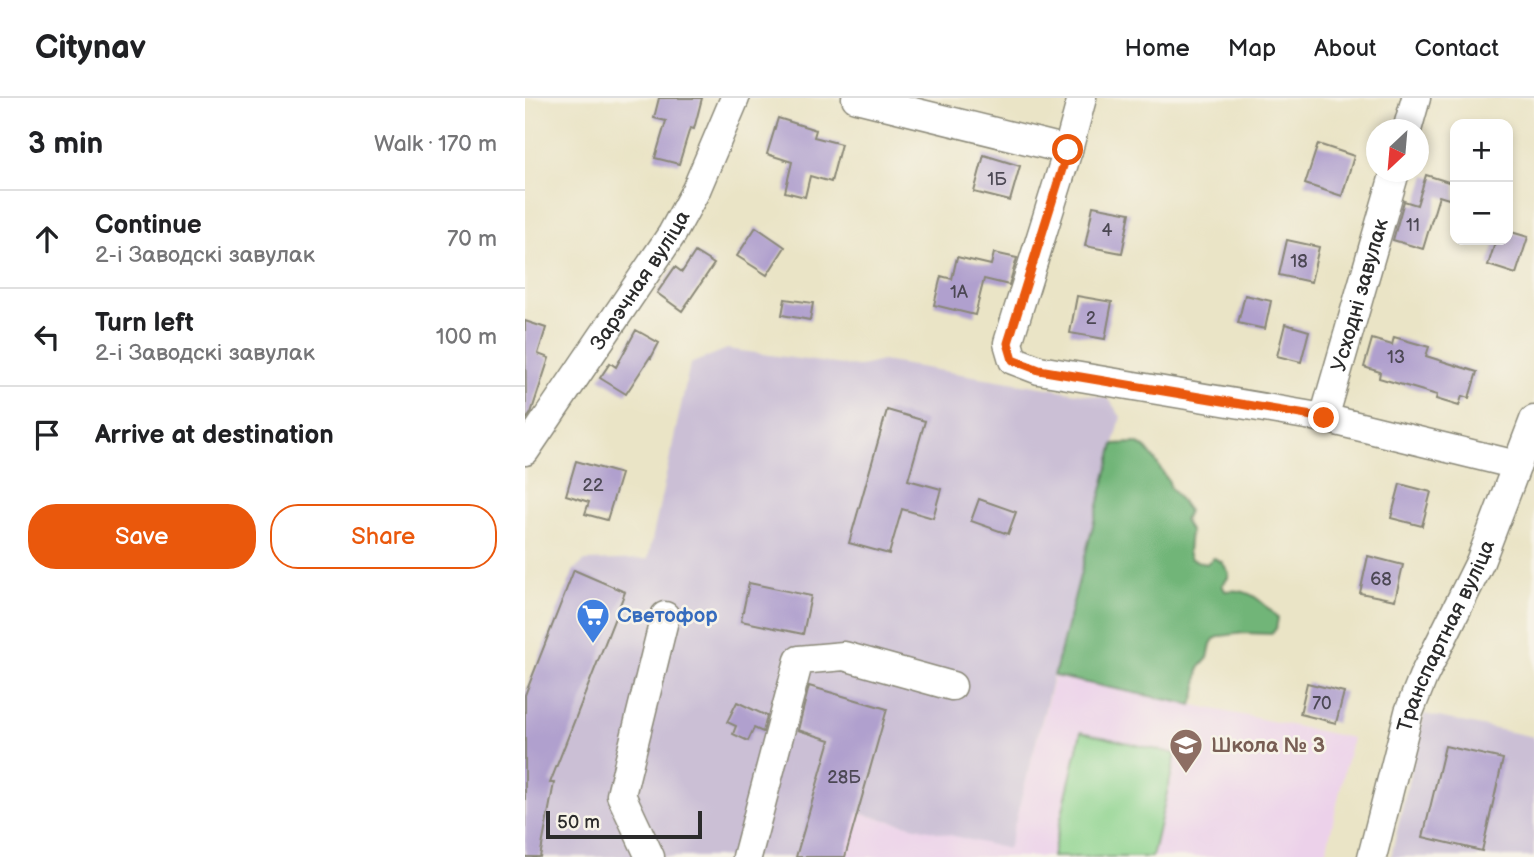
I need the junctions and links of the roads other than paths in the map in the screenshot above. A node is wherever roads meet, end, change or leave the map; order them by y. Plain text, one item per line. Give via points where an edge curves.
1 (735, 98) edge
2 (856, 98) edge
3 (1082, 98) edge
4 (1416, 98) edge
5 (1410, 119) edge
6 (1068, 150) junction
7 (1392, 182) edge
8 (1324, 418) junction
9 (1533, 426) edge
10 (525, 451) edge
11 (1517, 465) junction
12 (666, 616) dead end
13 (952, 686) dead end
14 (650, 857) edge
15 (747, 857) edge
16 (1372, 857) edge

1 - 10 street, Зарэчная вуліца via 672,234
2 - 6 street
3 - 6 street
4 - 5 street
6 - 8 street via 1008,343 1013,360 1039,370
7 - 8 street, Усходні завулак
8 - 11 street
9 - 11 street, Транспартная вуліца
11 - 16 street, Транспартная вуліца via 1480,562 1409,712
12 - 14 street via 621,795
13 - 15 street via 844,656 799,660

